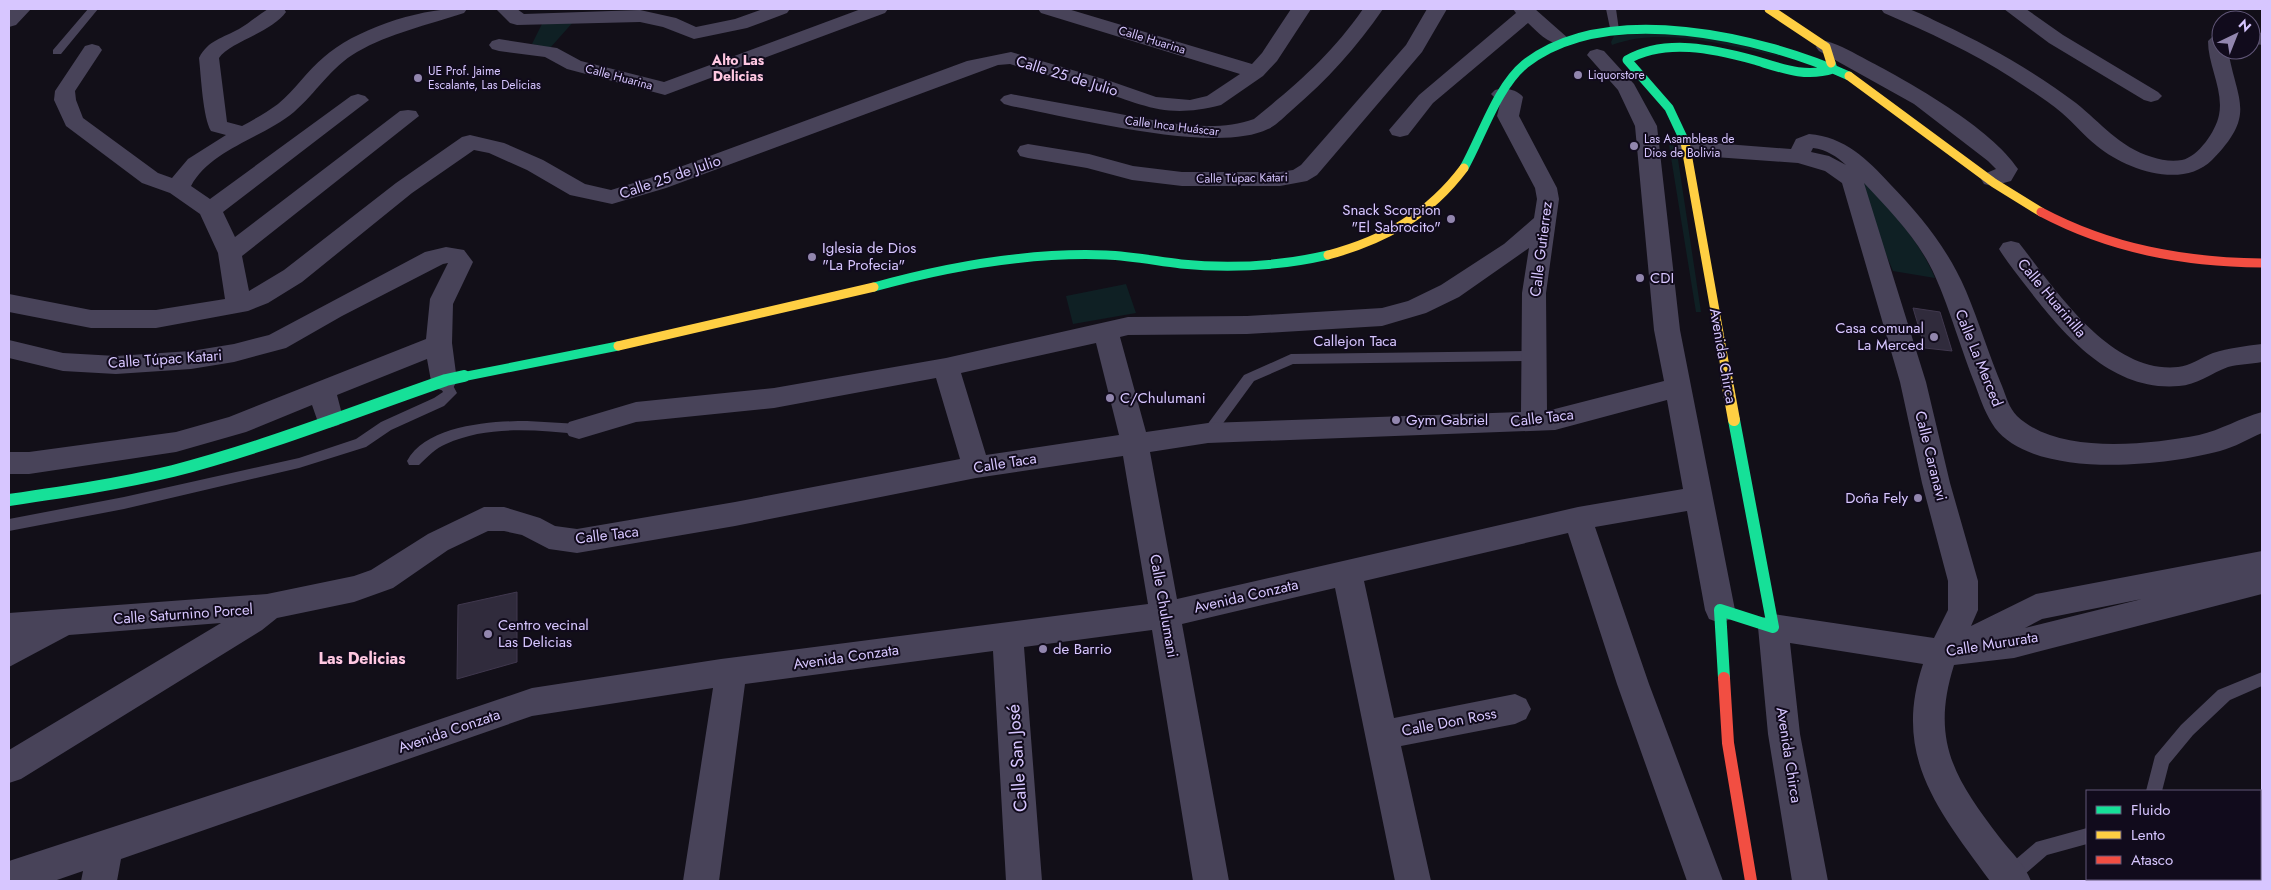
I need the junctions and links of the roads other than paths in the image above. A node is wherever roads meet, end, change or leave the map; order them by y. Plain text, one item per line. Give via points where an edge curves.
1 (21, 9) edge
2 (93, 9) edge
3 (457, 9) edge
4 (780, 9) edge
5 (878, 9) edge
6 (1048, 9) edge
7 (1301, 9) edge
8 (1373, 9) edge
9 (1437, 9) edge
10 (1611, 9) edge
11 (1769, 9) edge
12 (1891, 9) edge
13 (2014, 9) edge
14 (275, 10) edge
15 (1525, 11) edge
16 (512, 14) edge
17 (9, 21) edge
18 (1615, 28) junction
19 (1559, 39) junction
20 (499, 46) dead end
21 (1826, 48) junction
22 (92, 50) dead end
23 (57, 52) dead end
24 (1597, 55) dead end
25 (2221, 60) edge
26 (1833, 69) junction
27 (1256, 72) junction
28 (1653, 87) junction
29 (1502, 94) junction
30 (2151, 96) dead end
31 (358, 100) dead end
32 (1011, 100) dead end
33 (1634, 103) junction
34 (408, 116) dead end
35 (1400, 130) dead end
36 (247, 134) junction
37 (1687, 148) junction
38 (1028, 151) dead end
39 (1798, 156) junction
40 (1992, 179) junction
41 (178, 188) junction
42 (210, 210) junction
43 (1544, 221) junction
44 (2011, 249) dead end
45 (230, 252) junction
46 (2262, 263) edge
47 (9, 303) edge
48 (239, 306) junction
49 (1106, 333) junction
50 (437, 345) junction
51 (9, 349) edge
52 (2262, 353) edge
53 (1534, 356) junction
54 (946, 367) junction
55 (444, 381) junction
56 (1678, 387) junction
57 (322, 390) junction
58 (329, 418) junction
59 (1534, 422) junction
60 (2262, 422) edge
61 (579, 429) joint
62 (1208, 433) junction
63 (1135, 443) junction
64 (414, 461) dead end
65 (9, 463) edge
66 (976, 467) junction
67 (1700, 497) junction
68 (9, 500) edge
69 (1578, 519) junction
70 (9, 525) edge
71 (2262, 563) edge
72 (1347, 574) junction
73 (2262, 582) edge
74 (354, 589) joint
75 (267, 607) junction
76 (1720, 610) junction
77 (1166, 614) junction
78 (65, 622) junction
79 (9, 626) edge
80 (1773, 627) junction
81 (1008, 635) junction
82 (9, 653) edge
83 (1942, 653) junction
84 (731, 672) junction
85 (2262, 679) edge
86 (1515, 709) dead end
87 (1382, 735) junction
88 (9, 768) edge
89 (2154, 790) edge
90 (2086, 836) edge
91 (106, 848) junction
92 (9, 879) edge
93 (2009, 880) edge
94 (99, 881) edge
95 (701, 881) edge
96 (1024, 881) edge
97 (1212, 881) edge
98 (1413, 881) edge
99 (1705, 881) edge
100 (1752, 881) edge
101 (1810, 881) edge

1 - 17 street
2 - 23 lane
3 - 36 street via 410,23 348,48 310,81 287,107
4 - 16 street via 740,24 694,32 640,16
5 - 20 street, Calle Huarina via 665,89 574,65 550,52
6 - 27 street, Calle Huarina
7 - 27 street, Calle 25 de Julio via 1270,57
8 - 32 street, Calle Inca Huáscar via 1316,80 1262,124 1251,128 1209,133
9 - 38 street, Calle Túpac Katari via 1415,48 1309,170 1299,176 1280,179 1182,179 1132,173 1088,161
10 - 18 lane
11 - 21 main road
12 - 25 street via 1962,41 2033,83 2118,151 2176,168 2190,166 2204,156 2229,120 2232,103
13 - 30 street via 2056,39
14 - 36 street via 246,33 211,52 209,58 218,126
15 - 19 street
15 - 35 street via 1426,99
18 - 19 main road
18 - 26 main road via 1658,26 1718,31 1815,60
19 - 29 main road via 1533,56
21 - 26 main road
21 - 40 street via 1905,89 2001,159 2007,169 2003,176
22 - 41 street via 65,91 65,100 74,121 150,178
24 - 33 street via 1627,88
26 - 28 main road, Avenida Chirca via 1827,73 1811,74 1747,58 1679,49 1646,50 1630,56 1628,63
26 - 40 main road via 1852,78
27 - 48 street, Calle 25 de Julio via 1214,101 1190,106 1153,103 1023,61 997,59 846,111 658,183 612,196 578,190 535,165 496,148 470,142 404,188 293,276
28 - 33 street
28 - 37 main road, Avenida Chirca via 1681,127
29 - 43 street, Calle Gutierrez via 1512,96 1508,116 1546,188 1548,199
29 - 55 main road via 1471,158 1443,197 1400,230 1316,259 1230,266 1098,255 1036,257 963,267 913,276 717,324
31 - 42 street
33 - 56 street via 1646,126 1666,330
34 - 45 street
36 - 41 street via 196,164 182,176
37 - 39 street, Calle Caranavi
37 - 80 main road, Avenida Chirca
39 - 60 street, Calle La Merced via 1809,141 1825,142 1840,149 1868,174 1933,248 1948,277 1995,401 2007,423 2028,438 2063,452 2136,452 2198,445 2223,439
39 - 83 street, Calle Caranavi via 1833,166 1852,180 1913,382 1963,581 1963,610
40 - 46 main road via 2040,212 2112,244 2194,260
41 - 42 street
42 - 45 street
43 - 49 street via 1512,250 1450,291 1417,307 1382,317 1247,325 1160,324 1128,326
43 - 53 street, Calle Gutierrez via 1534,293
44 - 52 street, Calle Huarinilla via 2070,323 2097,349 2138,371 2180,377 2228,358
45 - 48 street
47 - 48 street, Calle 25 de Julio via 91,319 156,319
49 - 54 street
49 - 63 street, Calle Chulumani
50 - 51 street, Calle Túpac Katari via 441,303 461,262 456,255 434,258 277,342 234,353 191,360 116,365 63,362
50 - 55 street
50 - 57 street
53 - 59 street, Calle Gutierrez
53 - 62 lane, Callejon Taca via 1291,359 1249,378
54 - 61 street via 774,398 636,412
54 - 66 street
55 - 58 main road
55 - 70 lane via 450,393 439,402 386,426 361,443 308,460 183,491
56 - 59 street, Calle Taca
56 - 67 street
57 - 58 street
57 - 65 street via 236,426 176,442
58 - 68 main road via 223,457 181,468
59 - 62 street, Calle Taca
61 - 64 lane via 529,425 461,433 441,440
62 - 63 street, Calle Taca
63 - 66 street, Calle Taca
63 - 77 street, Calle Chulumani
66 - 74 street, Calle Taca via 578,541 549,537 530,526 504,519 484,520 438,542 382,579
67 - 69 street, Avenida Conzata
67 - 76 street
69 - 72 street, Avenida Conzata
69 - 99 street via 1633,684
71 - 83 street via 2036,607
72 - 77 street, Avenida Conzata
72 - 87 street
73 - 83 street, Calle Mururata via 2014,644
74 - 75 street, Calle Saturnino Porcel
75 - 78 street, Calle Saturnino Porcel
75 - 88 street via 252,621
76 - 80 main road, Calle Mururata
76 - 100 main road via 1728,742
77 - 81 street, Avenida Conzata
77 - 97 street, Calle Chulumani
78 - 79 street, Calle Saturnino Porcel
78 - 82 street
80 - 83 street, Calle Mururata
80 - 101 street, Avenida Chirca via 1784,734
81 - 84 street, Avenida Conzata
81 - 96 street, Calle San José
83 - 93 street, Calle Caranavi via 1931,687 1928,733 1935,766 1968,823
84 - 91 street, Avenida Conzata via 532,702
84 - 95 street
85 - 89 lane via 2224,694 2187,730 2161,761
86 - 87 street, Calle Don Ross
87 - 98 street
90 - 93 lane via 2042,848
91 - 92 street, Avenida Conzata
91 - 94 street

